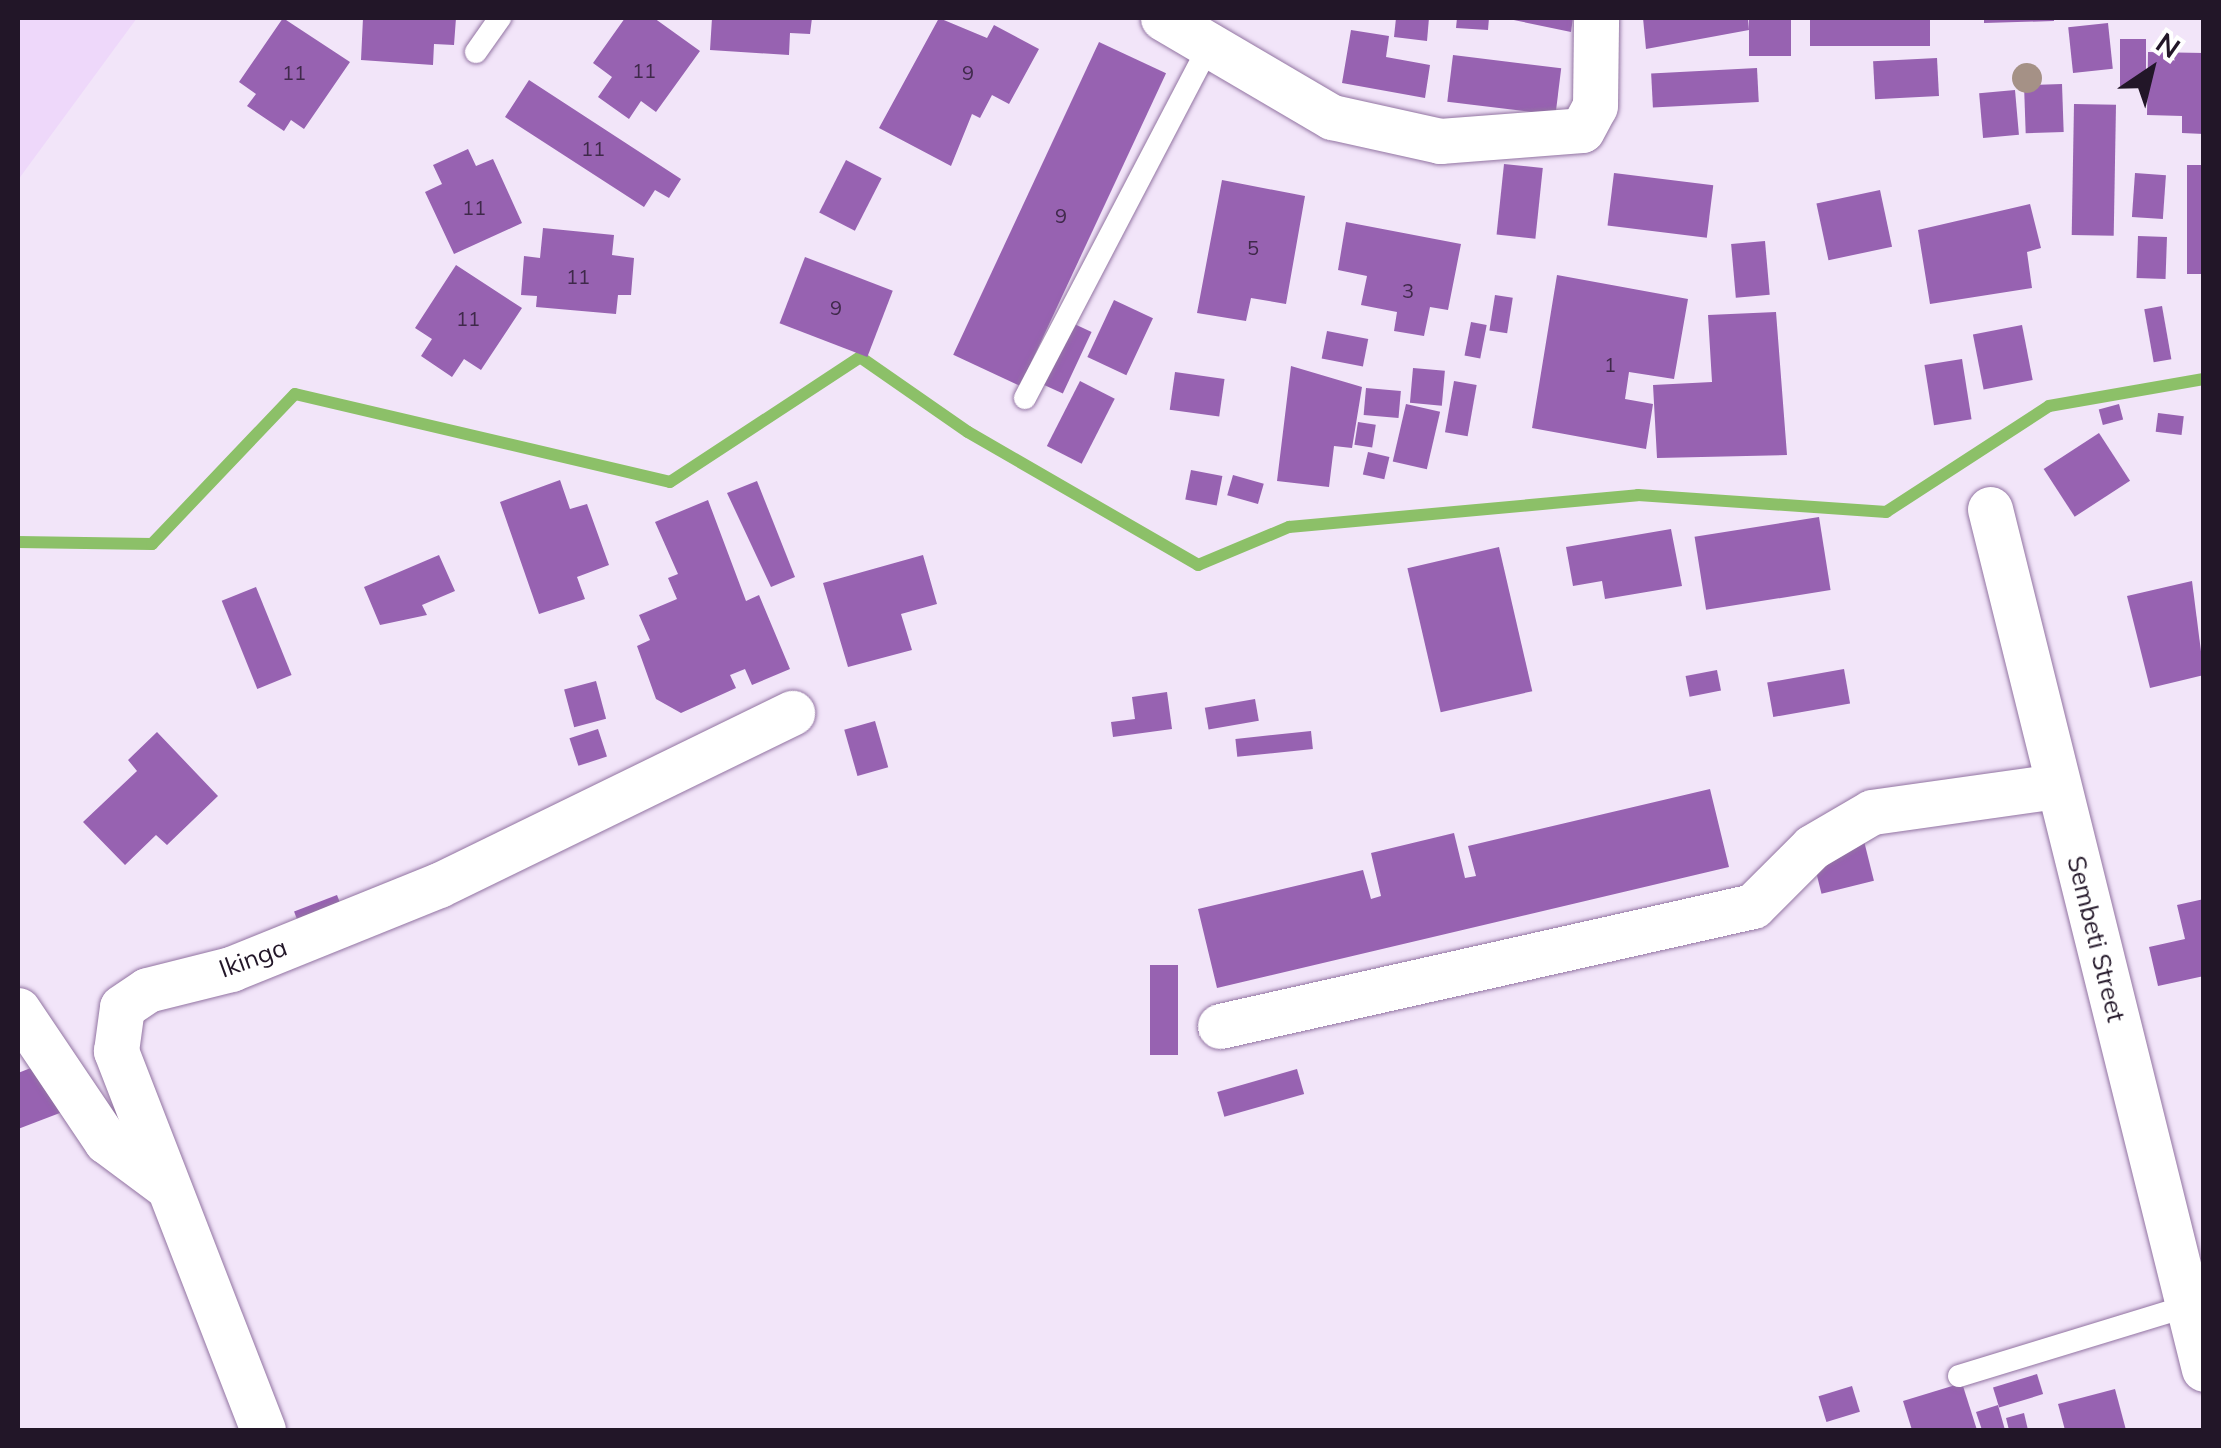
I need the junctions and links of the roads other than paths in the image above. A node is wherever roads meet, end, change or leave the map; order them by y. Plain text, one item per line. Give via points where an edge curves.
1 (500, 18) edge
2 (1163, 18) edge
3 (1596, 18) edge
4 (1212, 40) junction
5 (476, 52) dead end
6 (1025, 398) dead end
7 (1990, 509) dead end
8 (792, 714) dead end
9 (2058, 786) junction
10 (18, 1010) edge
11 (1220, 1026) dead end
12 (168, 1187) junction
13 (2188, 1243) edge
14 (2188, 1306) junction
15 (2204, 1369) edge
16 (1958, 1376) dead end
17 (263, 1430) edge

1 - 5 lane
2 - 4 street
3 - 4 street via 1595,106 1582,130 1440,141 1332,117
4 - 6 lane
7 - 9 street, Sembeti Street
8 - 12 street, Ikinga via 439,885 231,969 147,990 122,1007 116,1050
9 - 11 street via 1872,812 1812,846 1753,906
9 - 13 street, Sembeti Street
10 - 12 street via 106,1140
12 - 17 street, Ikinga
13 - 14 street, Sembeti Street
14 - 15 street, Sembeti Street
14 - 16 lane

